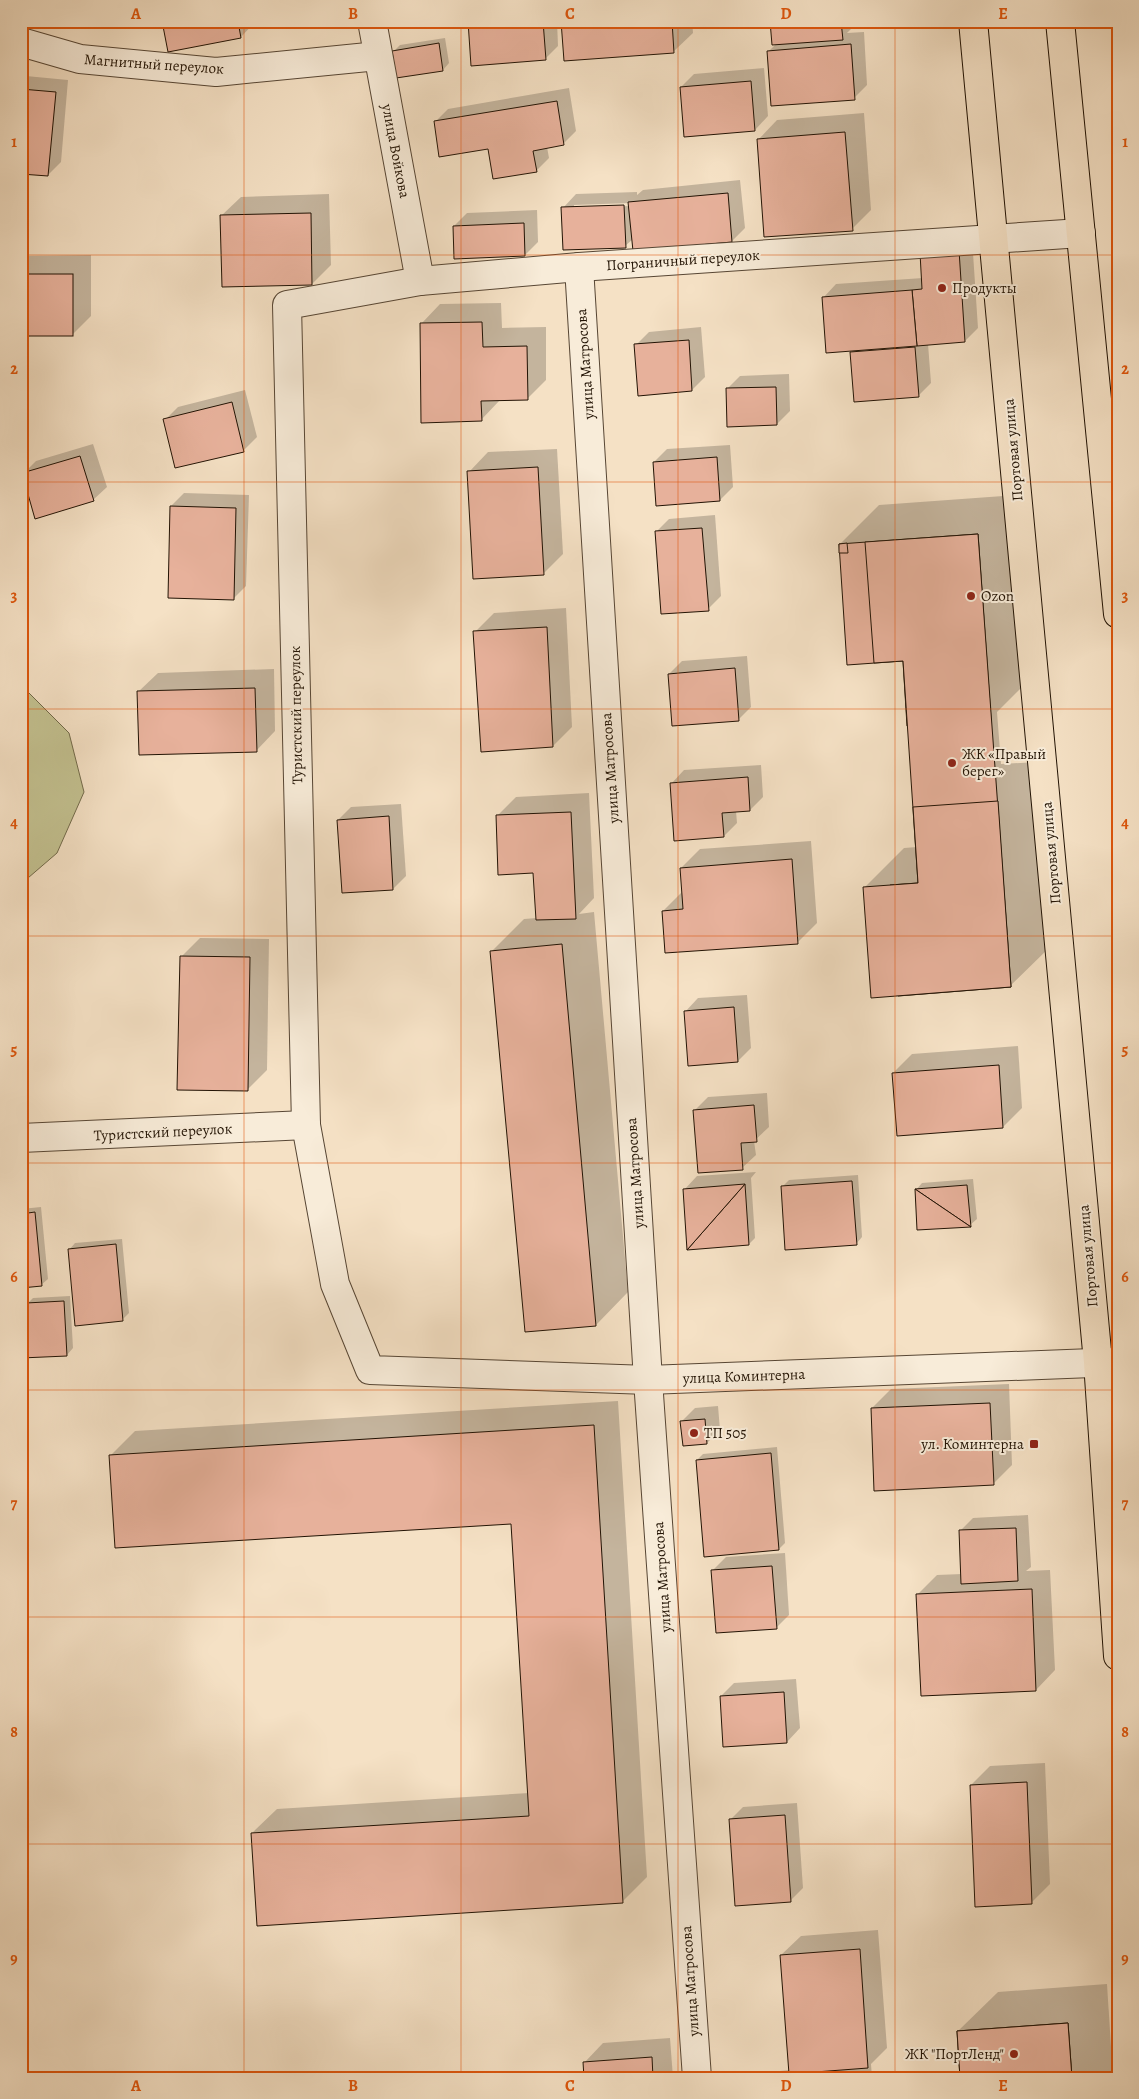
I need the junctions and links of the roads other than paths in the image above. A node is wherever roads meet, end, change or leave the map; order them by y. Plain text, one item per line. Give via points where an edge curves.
1 (372, 21) edge
2 (973, 21) edge
3 (1060, 21) edge
4 (21, 42) edge
5 (378, 56) junction
6 (1081, 233) junction
7 (993, 238) junction
8 (579, 267) junction
9 (420, 281) junction
10 (287, 305) joint
11 (1118, 614) edge
12 (306, 1125) junction
13 (21, 1138) edge
14 (1108, 1362) edge
15 (370, 1370) joint
16 (648, 1380) junction
17 (1118, 1656) edge
18 (697, 2078) edge

1 - 5 street, улица Войкова
2 - 7 main road, Портовая улица
3 - 6 main road
4 - 5 street, Магнитный переулок via 80,59 216,72
5 - 9 street, улица Войкова
6 - 7 street, Пограничный переулок
6 - 11 main road
7 - 8 street, Пограничный переулок
7 - 14 main road, Портовая улица
8 - 9 street, Пограничный переулок
8 - 16 street, улица Матросова
9 - 10 street, Пограничный переулок
10 - 12 street, Туристский переулок
12 - 13 street, Туристский переулок
12 - 15 street, Туристский переулок via 335,1284
14 - 16 street, улица Коминтерна
14 - 17 main road, Портовая улица
15 - 16 street, улица Коминтерна
16 - 18 street, улица Матросова

